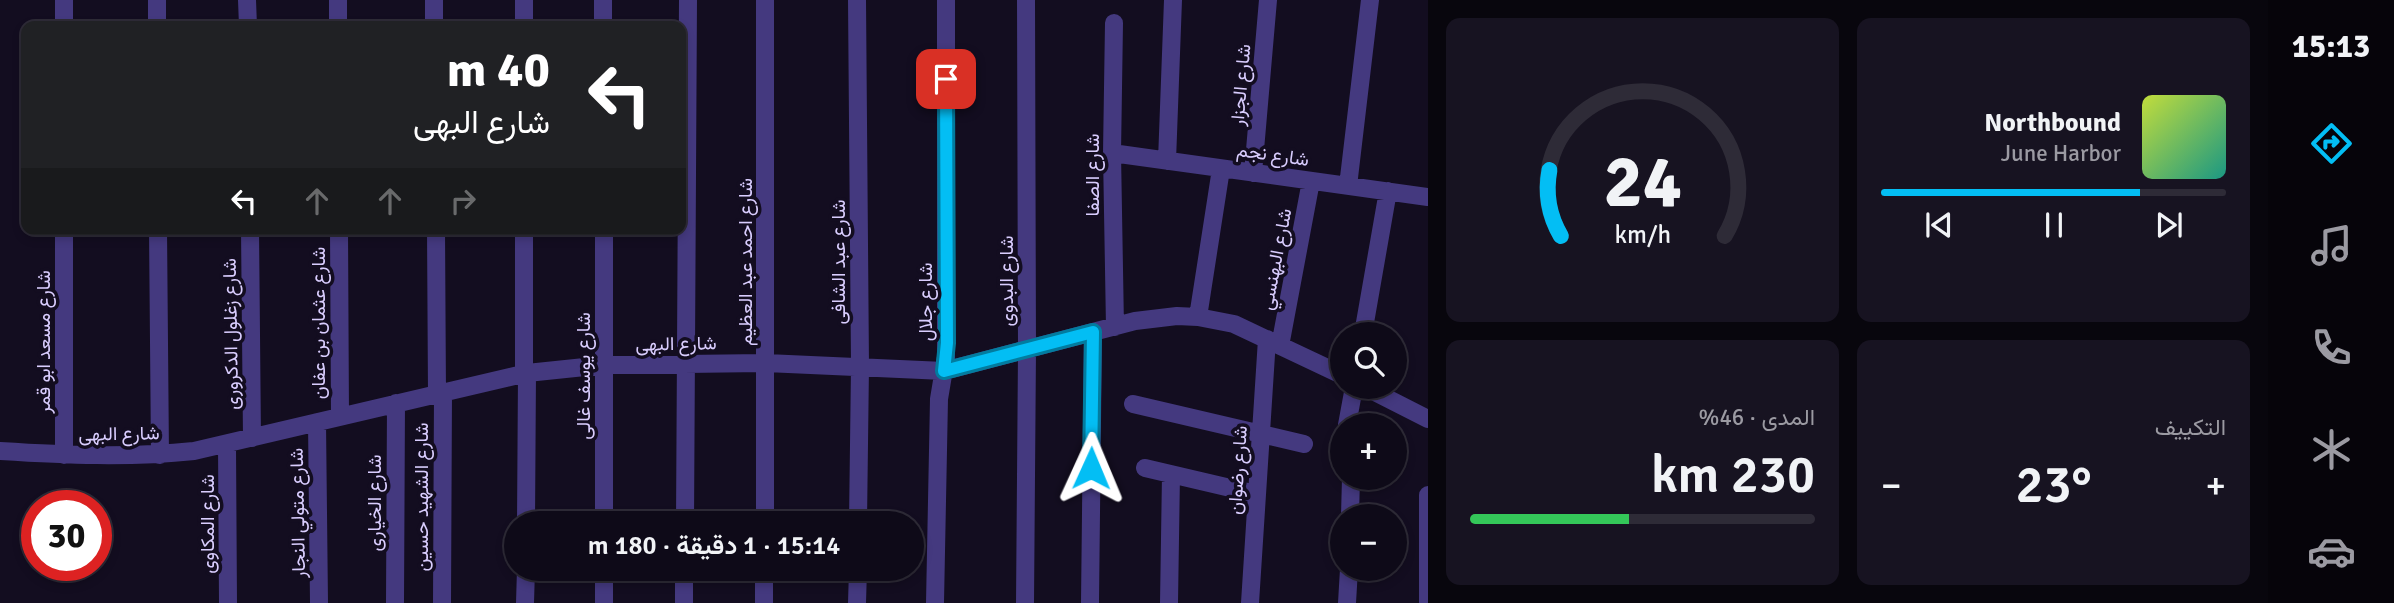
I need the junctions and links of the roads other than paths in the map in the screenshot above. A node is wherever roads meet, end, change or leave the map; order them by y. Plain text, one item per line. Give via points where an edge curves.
1 (64, 0) edge
2 (157, 0) edge
3 (247, 0) edge
4 (338, 0) edge
5 (434, 0) edge
6 (524, 0) edge
7 (603, 0) edge
8 (688, 0) edge
9 (765, 0) edge
10 (857, 0) edge
11 (946, 0) edge
12 (1026, 0) edge
13 (1173, 0) edge
14 (1268, 0) edge
15 (1370, 0) edge
16 (64, 21) edge
17 (157, 21) edge
18 (247, 21) edge
19 (338, 21) edge
20 (434, 21) edge
21 (524, 21) edge
22 (603, 21) edge
23 (1114, 23) dead end
24 (1112, 153) junction
25 (1167, 161) junction
26 (1221, 169) junction
27 (1254, 173) junction
28 (1311, 181) junction
29 (1348, 186) junction
30 (1388, 191) junction
31 (1428, 197) edge
32 (64, 235) edge
33 (158, 235) edge
34 (250, 235) edge
35 (339, 235) edge
36 (436, 235) edge
37 (524, 235) edge
38 (604, 235) edge
39 (1198, 317) junction
40 (1365, 322) edge
41 (1115, 327) junction
42 (1093, 332) junction
43 (1273, 342) junction
44 (1027, 350) junction
45 (766, 363) junction
46 (687, 364) junction
47 (604, 365) junction
48 (860, 366) junction
49 (1330, 369) edge
50 (944, 371) junction
51 (525, 373) junction
52 (440, 393) junction
53 (1389, 399) edge
54 (396, 403) junction
55 (1133, 404) dead end
56 (340, 416) junction
57 (1428, 419) edge
58 (317, 422) junction
59 (1260, 434) junction
60 (252, 438) junction
61 (227, 444) junction
62 (1304, 444) dead end
63 (0, 451) edge
64 (64, 455) junction
65 (160, 455) junction
66 (1145, 468) dead end
67 (1171, 474) junction
68 (1256, 494) junction
69 (1428, 495) edge
70 (526, 511) edge
71 (604, 511) edge
72 (685, 511) edge
73 (765, 511) edge
74 (858, 511) edge
75 (526, 581) edge
76 (604, 581) edge
77 (684, 581) edge
78 (764, 581) edge
79 (858, 581) edge
80 (1349, 581) edge
81 (228, 603) edge
82 (318, 603) edge
83 (395, 603) edge
84 (442, 603) edge
85 (525, 603) edge
86 (604, 603) edge
87 (684, 603) edge
88 (764, 603) edge
89 (857, 603) edge
90 (935, 603) edge
91 (1025, 603) edge
92 (1090, 603) edge
93 (1169, 603) edge
94 (1250, 603) edge
95 (1348, 603) edge
96 (1428, 603) edge

1 - 16 street
2 - 17 street
3 - 18 street
4 - 19 street
5 - 20 street
6 - 21 street
7 - 22 street
8 - 46 street
9 - 45 street, شارع احمد عبد العظيم
10 - 48 street, شارع عبد الشافى
11 - 50 street, شارع جلال
12 - 44 street, شارع البدوى
13 - 25 street
14 - 27 street, شارع الجزار
15 - 29 street
23 - 24 street, شارع الصفا
24 - 25 street, شارع نجم
24 - 41 street, شارع الصفا
25 - 26 street, شارع نجم
26 - 27 street, شارع نجم
26 - 39 street
27 - 28 street, شارع نجم
28 - 29 street, شارع نجم
28 - 43 street, شارع البهنسي
29 - 30 street, شارع نجم
30 - 31 street, شارع نجم
30 - 40 street
32 - 64 street, شارع مسعد ابو قمر
33 - 65 street
34 - 60 street, شارع زغلول الدكرورى
35 - 56 street, شارع عثمان بن عفان
36 - 52 street, شارع الشهيد حسين
37 - 51 street
38 - 47 street, شارع يوسف غالى
39 - 41 street, شارع البهى via 1156,317
39 - 43 street, شارع البهى via 1234,324
41 - 42 street, شارع البهى
42 - 44 street, شارع البهى
42 - 92 street
43 - 49 street, شارع البهى
43 - 59 street, شارع رضوان
44 - 50 street, شارع البهى
44 - 91 street, شارع البدوى
45 - 46 street, شارع البهى
45 - 48 street, شارع البهى
45 - 73 street, شارع احمد عبد العظيم
46 - 47 street, شارع البهى
46 - 72 street
47 - 51 street, شارع البهى
47 - 71 street, شارع يوسف غالى
48 - 50 street, شارع البهى
48 - 74 street, شارع عبد الشافى
50 - 90 street, شارع جلال via 939,398
51 - 52 street, شارع البهى
51 - 70 street
52 - 54 street, شارع البهى
52 - 84 street, شارع الشهيد حسين
53 - 57 street
54 - 56 street, شارع البهى
54 - 83 street, شارع الخيارى
55 - 59 street
56 - 58 street, شارع البهى
58 - 60 street, شارع البهى
58 - 82 street, شارع متولي النجار
59 - 62 street
59 - 68 street, شارع رضوان
60 - 61 street, شارع البهى
61 - 65 street, شارع البهى
61 - 81 street, شارع المكاوى
63 - 64 street, شارع البهى
64 - 65 street, شارع البهى
66 - 67 street
67 - 68 street
67 - 93 street
68 - 94 street, شارع رضوان
69 - 96 street
75 - 85 street
76 - 86 street
77 - 87 street
78 - 88 street
79 - 89 street
80 - 95 street

